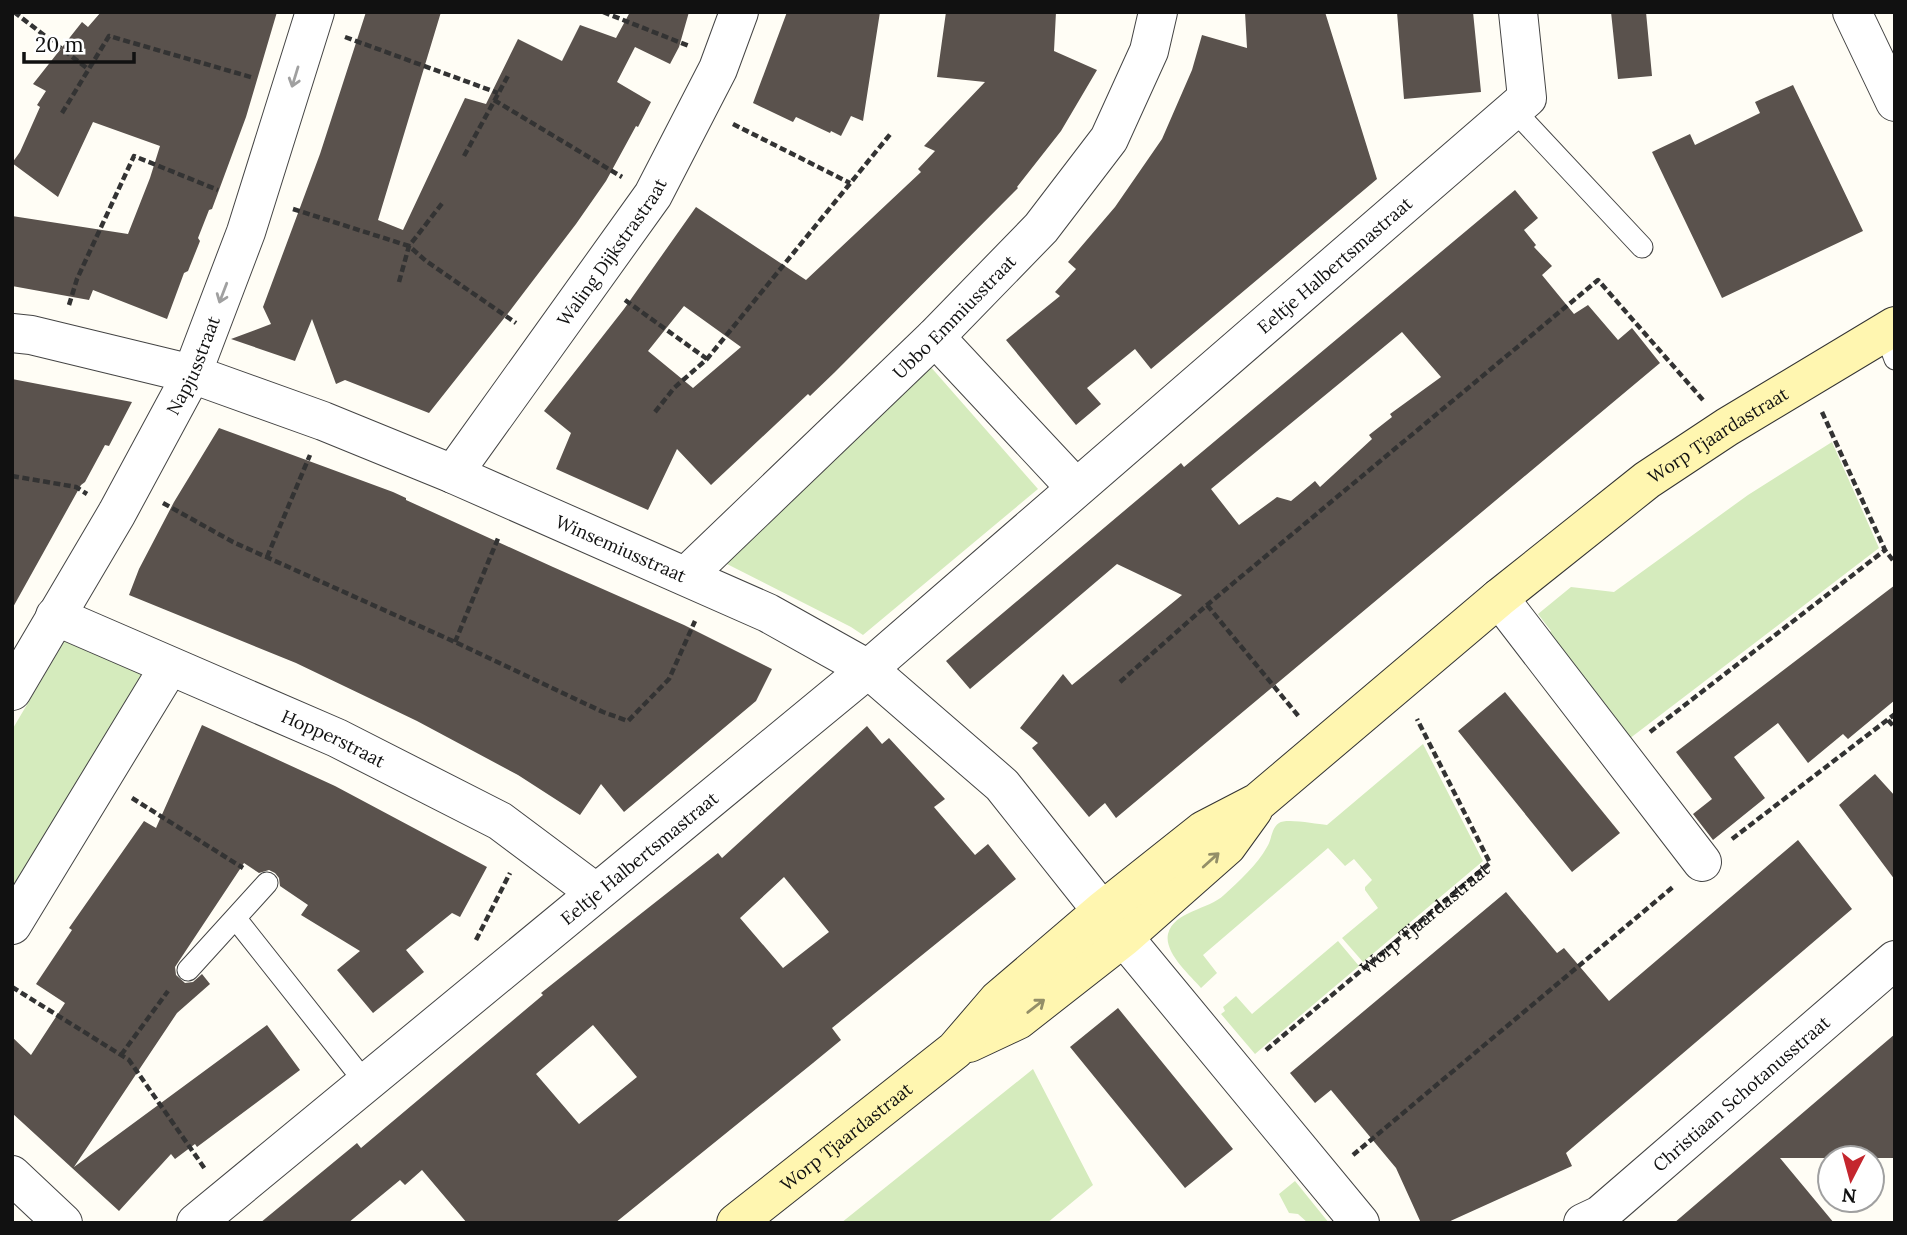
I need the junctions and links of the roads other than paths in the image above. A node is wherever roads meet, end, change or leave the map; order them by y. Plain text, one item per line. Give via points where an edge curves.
1 (739, 12) edge
2 (1158, 12) edge
3 (1518, 12) edge
4 (1852, 12) edge
5 (314, 18) edge
6 (1895, 102) edge
7 (1513, 109) junction
8 (1642, 247) dead end
9 (12, 333) edge
10 (935, 337) junction
11 (1891, 339) edge
12 (192, 374) junction
13 (453, 474) junction
14 (1075, 487) junction
15 (699, 582) junction
16 (1499, 598) junction
17 (55, 616) junction
18 (169, 667) junction
19 (868, 669) junction
20 (12, 691) edge
21 (1702, 862) road end
22 (267, 883) road end
23 (595, 892) junction
24 (236, 919) junction
25 (1113, 924) junction
26 (12, 925) edge
27 (1895, 960) edge
28 (188, 970) road end
29 (365, 1082) junction
30 (12, 1175) edge
31 (1597, 1220) edge
32 (63, 1223) edge
33 (196, 1223) edge
34 (736, 1223) edge
35 (1360, 1223) edge

1 - 13 street, Waling Dijkstrastraat via 722,58 653,195
2 - 10 street, Ubbo Emmiusstraat via 1149,51 1109,139 1041,228
3 - 7 street, Eeltje Halbertsmastraat via 1527,98
4 - 6 street
5 -> 12 street, Napjusstraat via 256,201
7 - 8 lane
7 - 14 street, Eeltje Halbertsmastraat
9 - 12 street, Winsemiusstraat
10 - 14 street
10 - 15 street, Ubbo Emmiusstraat
11 - 16 main road, Worp Tjaardastraat via 1806,377 1727,427 1647,480
12 - 13 street, Winsemiusstraat
12 - 17 street, Napjusstraat
13 - 15 street, Winsemiusstraat
14 - 19 street, Eeltje Halbertsmastraat
15 - 19 street, Winsemiusstraat via 768,613
16 - 21 street
16 - 25 main road, Worp Tjaardastraat via 1258,802 1204,830
17 - 18 street, Hopperstraat
17 - 20 street, Napjusstraat
18 - 23 street, Hopperstraat via 337,738 500,821
18 - 26 street
19 - 23 street, Eeltje Halbertsmastraat
19 - 25 street, Winsemiusstraat via 1002,785
22 - 24 lane
23 - 29 street, Eeltje Halbertsmastraat
24 - 28 lane
24 - 29 lane
25 - 34 main road, Worp Tjaardastraat via 998,1000 955,1050
25 - 35 street
27 - 31 street, Christiaan Schotanusstraat
29 - 33 street, Eeltje Halbertsmastraat
30 - 32 street

